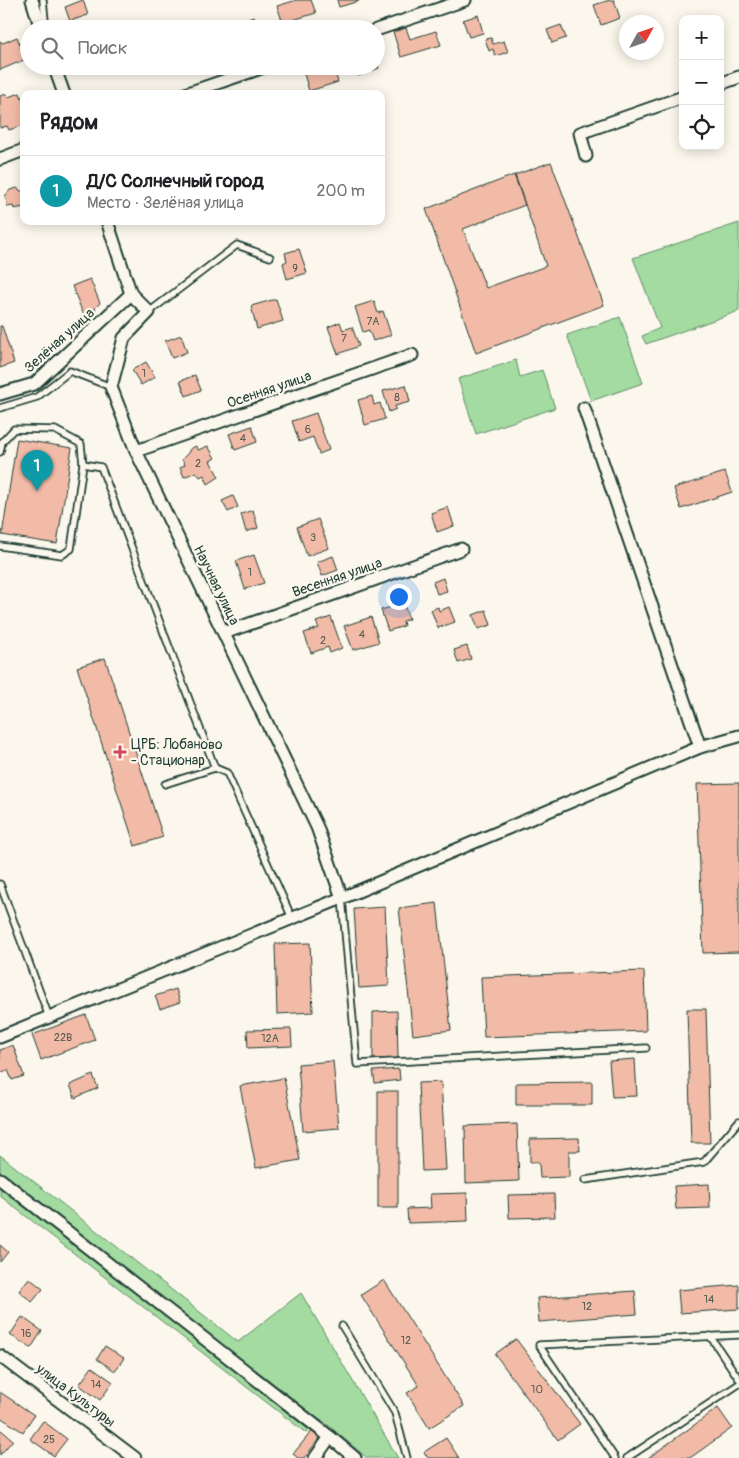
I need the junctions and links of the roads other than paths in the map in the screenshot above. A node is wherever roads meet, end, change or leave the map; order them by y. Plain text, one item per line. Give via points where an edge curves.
1 (32, 0) edge
2 (43, 0) edge
3 (465, 0) edge
4 (39, 20) edge
5 (45, 20) edge
6 (385, 27) edge
7 (57, 75) edge
8 (241, 75) edge
9 (739, 77) edge
10 (724, 83) edge
11 (63, 90) edge
12 (197, 90) edge
13 (679, 98) edge
14 (20, 152) edge
15 (586, 156) dead end
16 (0, 159) edge
17 (108, 225) edge
18 (270, 257) dead end
19 (131, 294) junction
20 (149, 312) junction
21 (412, 355) dead end
22 (111, 387) junction
23 (0, 394) edge
24 (0, 408) edge
25 (584, 408) dead end
26 (136, 451) junction
27 (0, 452) edge
28 (83, 464) junction
29 (0, 546) edge
30 (461, 549) dead end
31 (224, 633) junction
32 (739, 736) edge
33 (700, 747) junction
34 (216, 768) junction
35 (165, 784) dead end
36 (0, 884) edge
37 (342, 898) junction
38 (292, 918) junction
39 (49, 1017) junction
40 (0, 1038) edge
41 (646, 1048) dead end
42 (739, 1121) edge
43 (0, 1179) edge
44 (585, 1180) dead end
45 (342, 1326) dead end
46 (739, 1335) edge
47 (710, 1336) junction
48 (0, 1356) edge
49 (739, 1379) edge
50 (739, 1384) edge
51 (330, 1437) junction
52 (134, 1458) edge
53 (315, 1458) edge
54 (355, 1458) edge
55 (407, 1458) edge
56 (615, 1458) edge
57 (627, 1458) edge

1 - 4 street
2 - 5 lane
3 - 6 street
7 - 11 street
8 - 12 street
9 - 10 street
13 - 15 street via 580,133
14 - 16 street
17 - 19 street
18 - 20 lane via 237,245
19 - 20 street
19 - 23 street, Зелёная улица via 34,384
20 - 22 street via 124,338
21 - 26 street, Осенняя улица
22 - 24 lane via 70,371 37,397
22 - 26 street, Научная улица
25 - 33 street
26 - 31 street, Научная улица
27 - 28 lane via 2,442 14,429 55,430 81,444
28 - 29 lane via 71,549 62,555
28 - 34 lane via 101,467
30 - 31 street, Весенняя улица
31 - 37 street, Научная улица via 317,827
32 - 33 street
33 - 37 street
34 - 35 lane
34 - 38 lane via 227,773
36 - 39 lane
37 - 38 street
37 - 41 lane via 357,1064
38 - 39 street
39 - 40 street
42 - 44 lane via 704,1162
43 - 51 street
45 - 55 lane via 395,1413
46 - 47 lane
47 - 49 lane
47 - 56 lane via 539,1345
48 - 52 street, улица Культуры
50 - 57 lane
51 - 53 street
51 - 54 street

